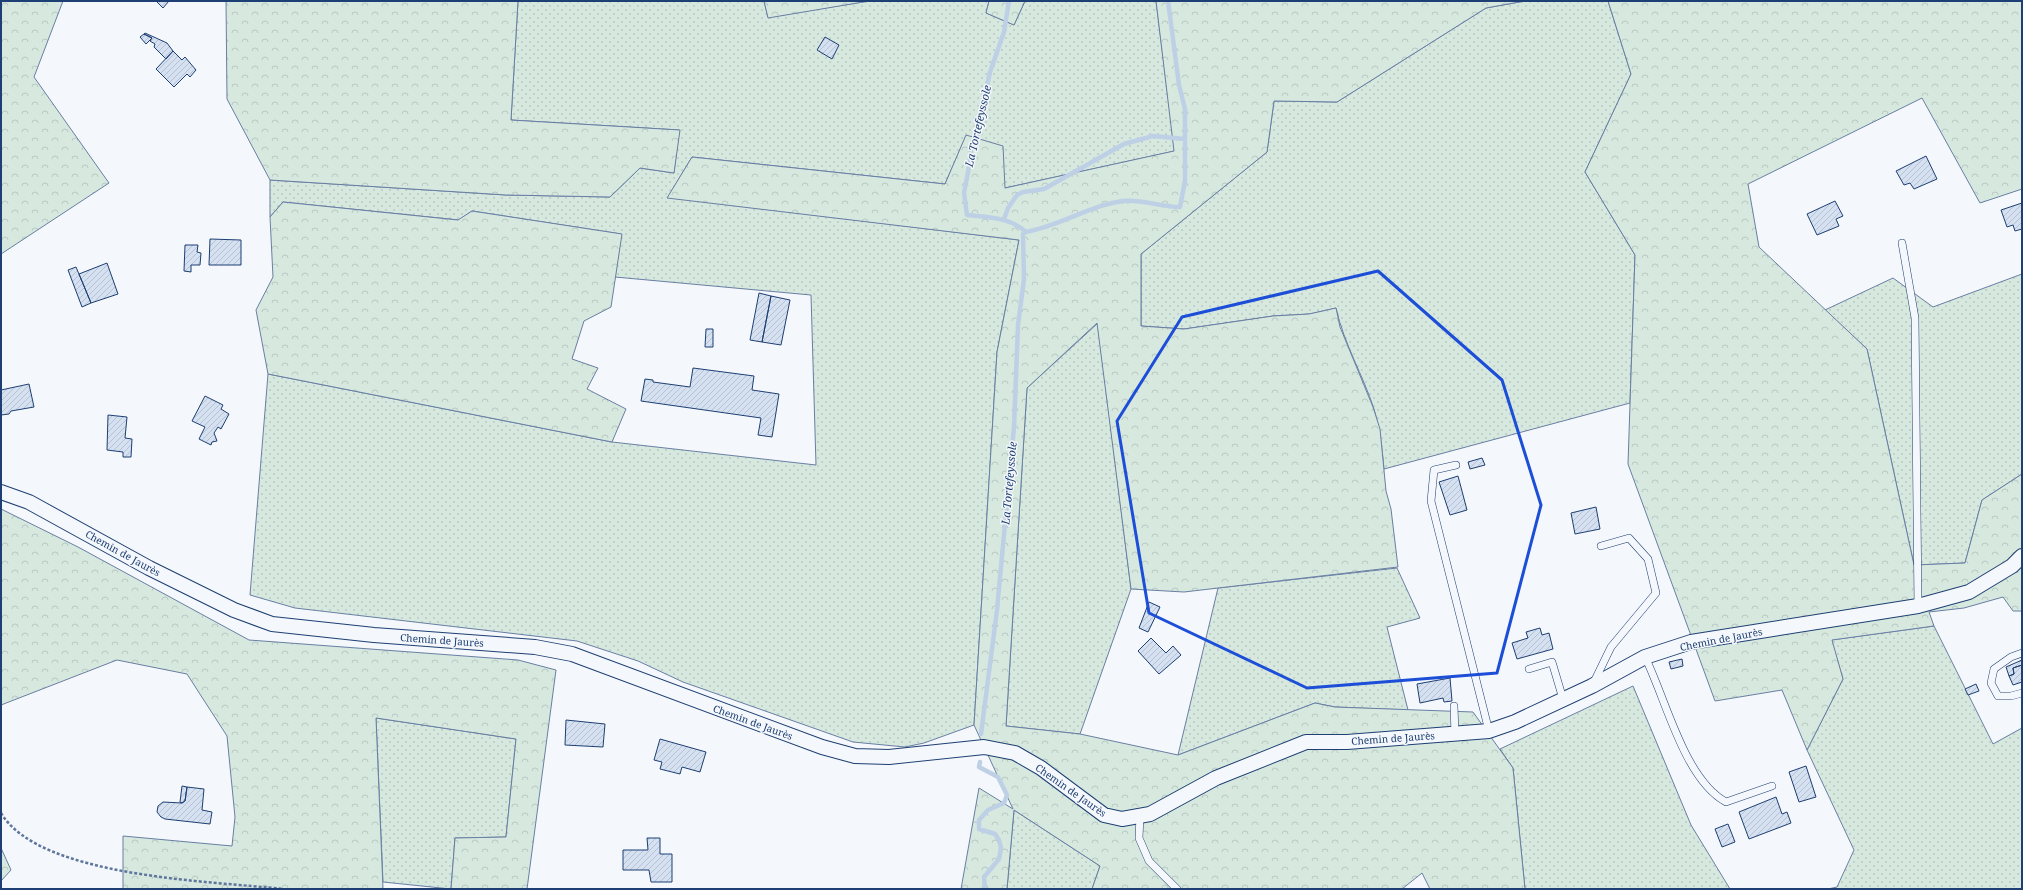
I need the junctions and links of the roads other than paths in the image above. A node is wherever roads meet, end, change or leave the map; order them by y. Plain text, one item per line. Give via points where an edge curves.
1 (1902, 243) dead end
2 (1456, 465) dead end
3 (1, 492) edge
4 (1601, 546) dead end
5 (2022, 556) edge
6 (1918, 606) junction
7 (2022, 653) edge
8 (1645, 657) junction
9 (1528, 669) dead end
10 (1592, 686) junction
11 (2022, 693) edge
12 (1563, 699) junction
13 (1454, 706) dead end
14 (1489, 730) junction
15 (1455, 734) junction
16 (1772, 786) dead end
17 (1140, 816) junction
18 (1177, 889) edge

1 - 6 lane via 1915,318
2 - 14 lane via 1434,470 1431,502
3 - 17 street, Chemin de Jaurès via 29,502 149,568 234,610 272,624 374,635 535,647 572,654 822,748 855,756 889,758 984,747 1015,754 1041,768 1104,815 1122,819
4 - 10 lane via 1628,538 1648,559 1656,593 1611,647
5 - 6 street, Chemin de Jaurès via 2012,566 1969,592
6 - 8 street, Chemin de Jaurès via 1690,642
7 - 11 lane via 1994,669 1991,683 1998,696
8 - 10 street, Chemin de Jaurès
8 - 16 lane via 1682,750 1713,795 1726,802
9 - 12 lane via 1552,662
10 - 12 street, Chemin de Jaurès
12 - 14 street, Chemin de Jaurès via 1515,722
13 - 15 lane
14 - 15 street, Chemin de Jaurès
15 - 17 street, Chemin de Jaurès via 1347,742 1306,742 1216,778 1150,814
17 - 18 lane via 1139,838 1149,861

